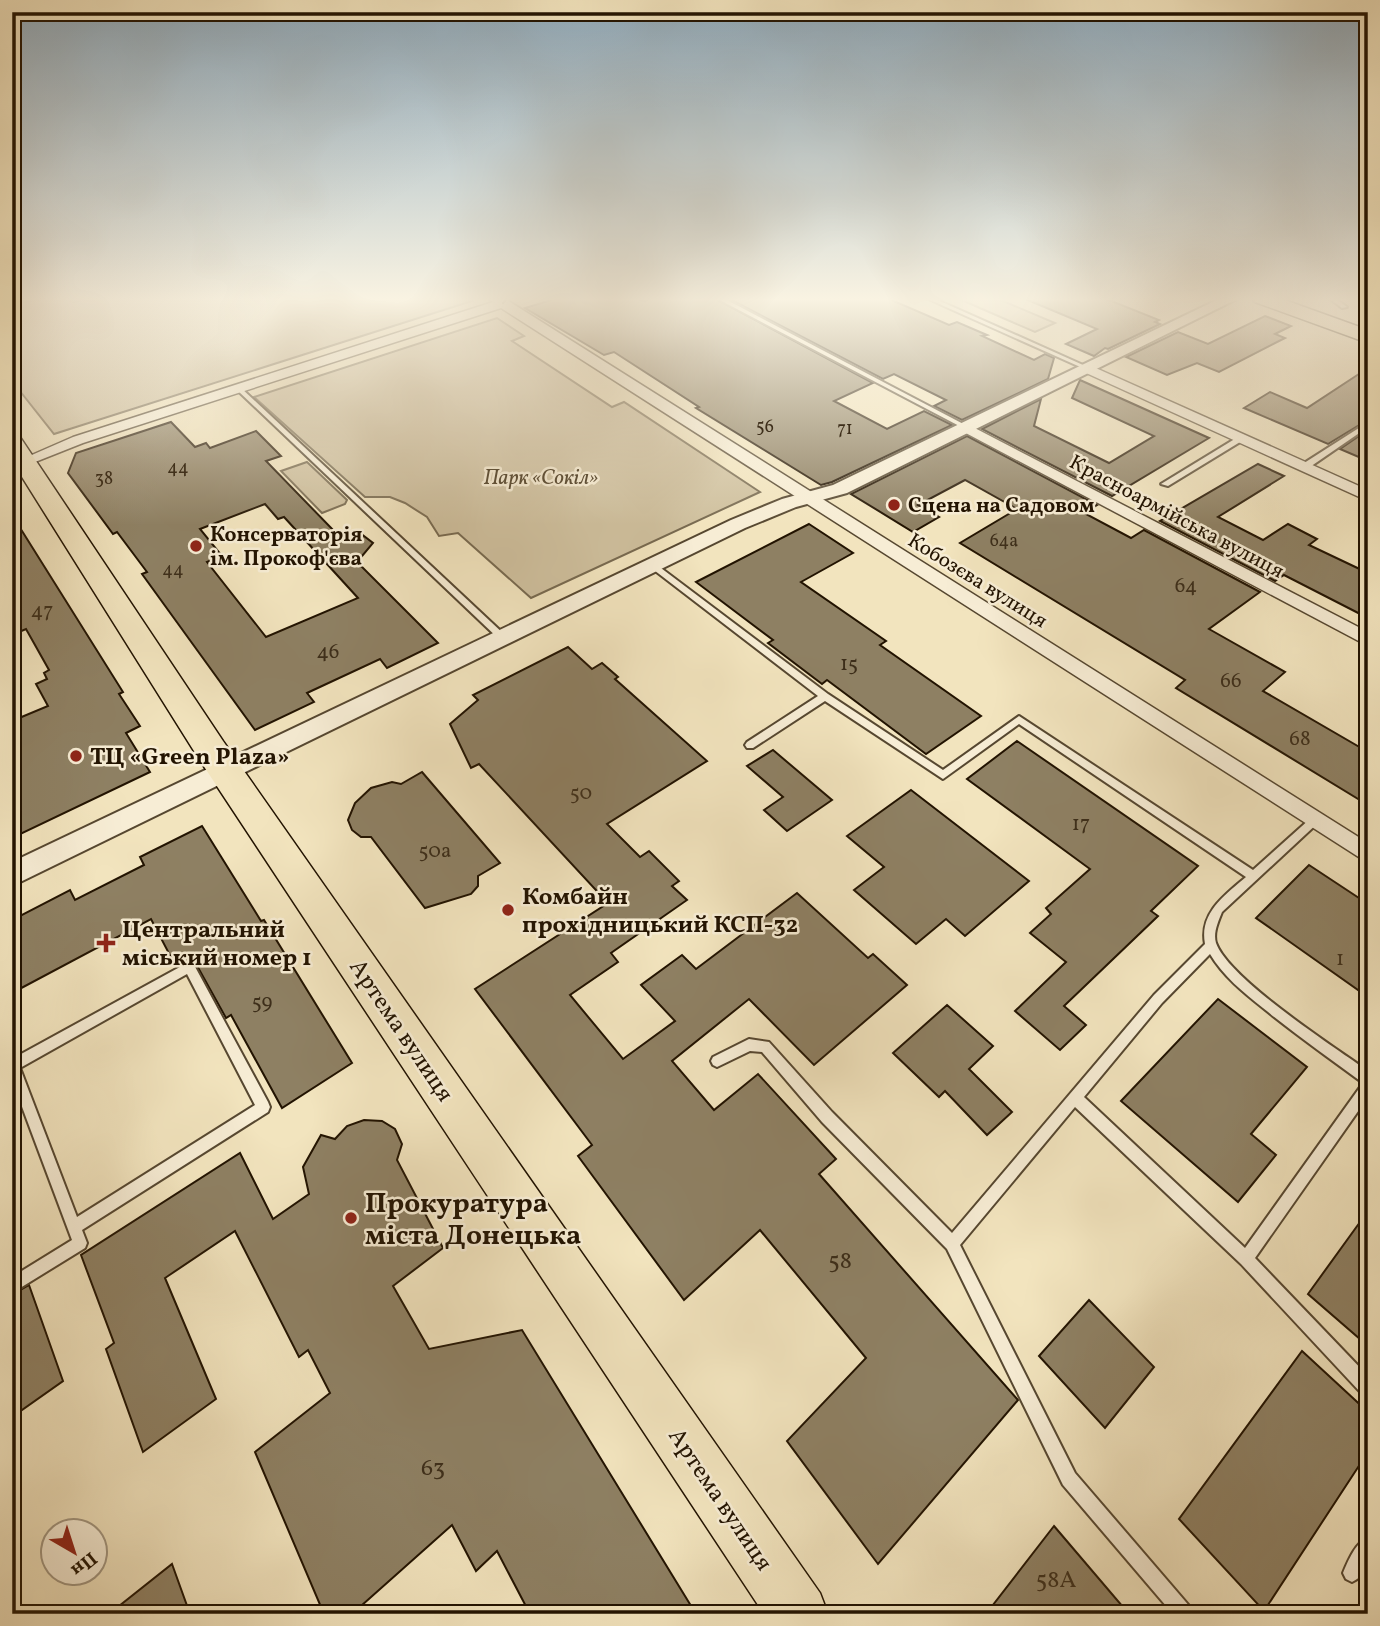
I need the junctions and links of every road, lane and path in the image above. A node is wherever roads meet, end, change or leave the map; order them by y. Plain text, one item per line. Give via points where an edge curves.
1 (280, 374) edge
2 (614, 374) edge
3 (864, 374) edge
4 (1079, 374) edge
5 (1100, 374) edge
6 (238, 388) junction
7 (1364, 427) dead end
8 (967, 428) junction
9 (1241, 439) junction
10 (17, 456) edge
11 (1304, 467) junction
12 (1165, 484) dead end
13 (1368, 496) edge
14 (808, 499) junction
15 (653, 565) junction
16 (503, 638) junction
17 (1368, 640) edge
18 (825, 696) junction
19 (750, 745) dead end
20 (226, 771) junction
21 (1315, 821) junction
22 (1368, 854) edge
23 (12, 875) edge
24 (1253, 876) junction
25 (1211, 946) junction
26 (717, 1061) dead end
27 (1368, 1079) edge
28 (1368, 1086) edge
29 (1076, 1099) junction
30 (75, 1226) junction
31 (952, 1244) junction
32 (1246, 1259) junction
33 (12, 1286) edge
34 (1368, 1388) edge
35 (1368, 1545) edge
36 (1352, 1573) dead end
37 (799, 1614) edge
38 (1185, 1614) edge

1 - 6 street
2 - 14 street, Кобозєва вулиця
3 - 8 lane
4 - 8 street
5 - 9 street
6 - 10 street
6 - 16 lane
7 - 11 lane
8 - 14 street via 840,489
8 - 17 street, Красноармійська вулиця
9 - 11 street
9 - 12 lane
10 - 20 main road, Артема вулиця
11 - 13 street
14 - 15 street via 772,509
14 - 21 street, Кобозєва вулиця
15 - 16 street
15 - 18 lane
16 - 20 street
18 - 19 lane
18 - 24 lane via 943,775 1019,719
20 - 23 street
20 - 37 main road, Артема вулиця
21 - 22 street, Кобозєва вулиця
21 - 24 lane
24 - 25 lane via 1218,909 1212,921
25 - 27 lane via 1234,977
25 - 29 lane via 1158,999
26 - 31 lane via 749,1045 765,1046 827,1117
28 - 32 lane
29 - 31 lane
29 - 32 lane
30 - 30 lane via 13,1065 189,967 263,1107
30 - 33 lane via 80,1243
31 - 38 lane via 1069,1479
32 - 34 lane
35 - 36 lane

